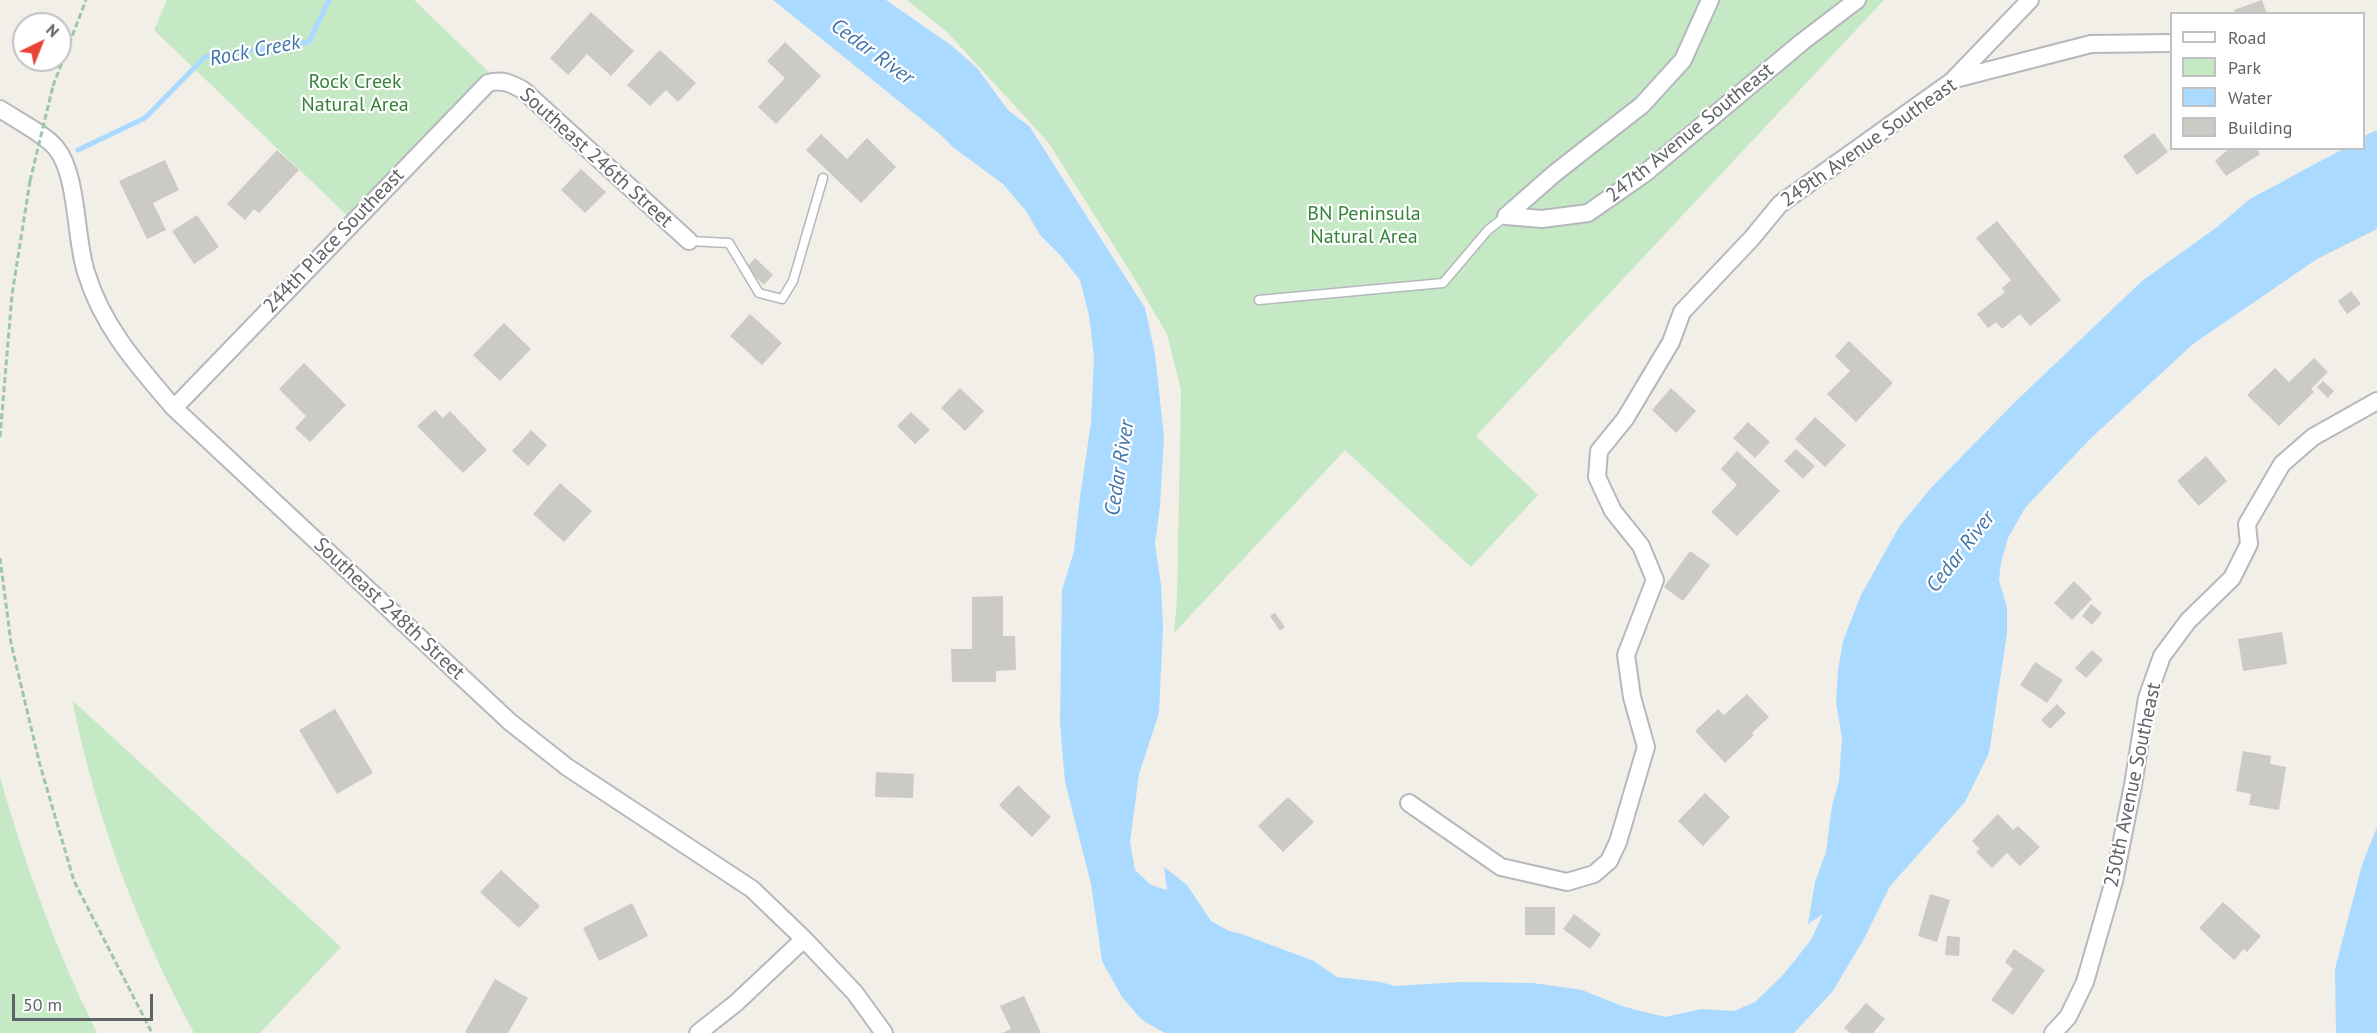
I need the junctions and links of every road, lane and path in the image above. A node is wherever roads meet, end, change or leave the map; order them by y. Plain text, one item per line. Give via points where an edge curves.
1 (86, 0) edge
2 (1710, 0) edge
3 (1857, 0) edge
4 (2030, 0) edge
5 (2170, 43) edge
6 (1955, 78) junction
7 (499, 80) joint
8 (0, 109) edge
9 (823, 178) dead end
10 (1506, 216) junction
11 (689, 241) joint
12 (1259, 300) dead end
13 (2377, 401) edge
14 (174, 408) junction
15 (0, 437) edge
16 (0, 558) edge
17 (1409, 803) dead end
18 (804, 939) junction
19 (152, 1033) edge
20 (698, 1033) edge
21 (884, 1033) edge
22 (2053, 1033) edge

1 - 15 path, bridge via 53,86 30,181 12,295
2 - 10 street via 1683,60 1642,105
3 - 10 street, 247th Avenue Southeast via 1644,174 1588,213 1542,219
4 - 6 street
5 - 6 street, 249th Avenue Southeast via 2091,44
6 - 17 street, 249th Avenue Southeast via 1780,204 1682,312 1671,342 1625,419 1599,451 1597,477 1613,511 1641,546 1654,580 1626,655 1632,697 1646,747 1609,861 1594,874 1567,882 1501,867
7 - 11 street, Southeast 246th Street via 523,90
7 - 14 street, 244th Place Southeast via 479,89
8 - 14 street, Southeast 248th Street via 57,148 69,176 85,270 104,318 131,359
9 - 11 lane via 793,281 782,299 759,293 729,243
10 - 12 lane via 1488,230 1443,283
13 - 22 street, 250th Avenue Southeast via 2313,436 2282,464 2247,524 2249,544 2232,578 2188,621 2162,656 2147,698 2114,881 2085,982 2067,1017
14 - 18 street, Southeast 248th Street via 510,722 567,767 752,890
16 - 19 path via 11,643 40,765 74,881
18 - 20 street
18 - 21 street, Southeast 248th Street via 855,993

